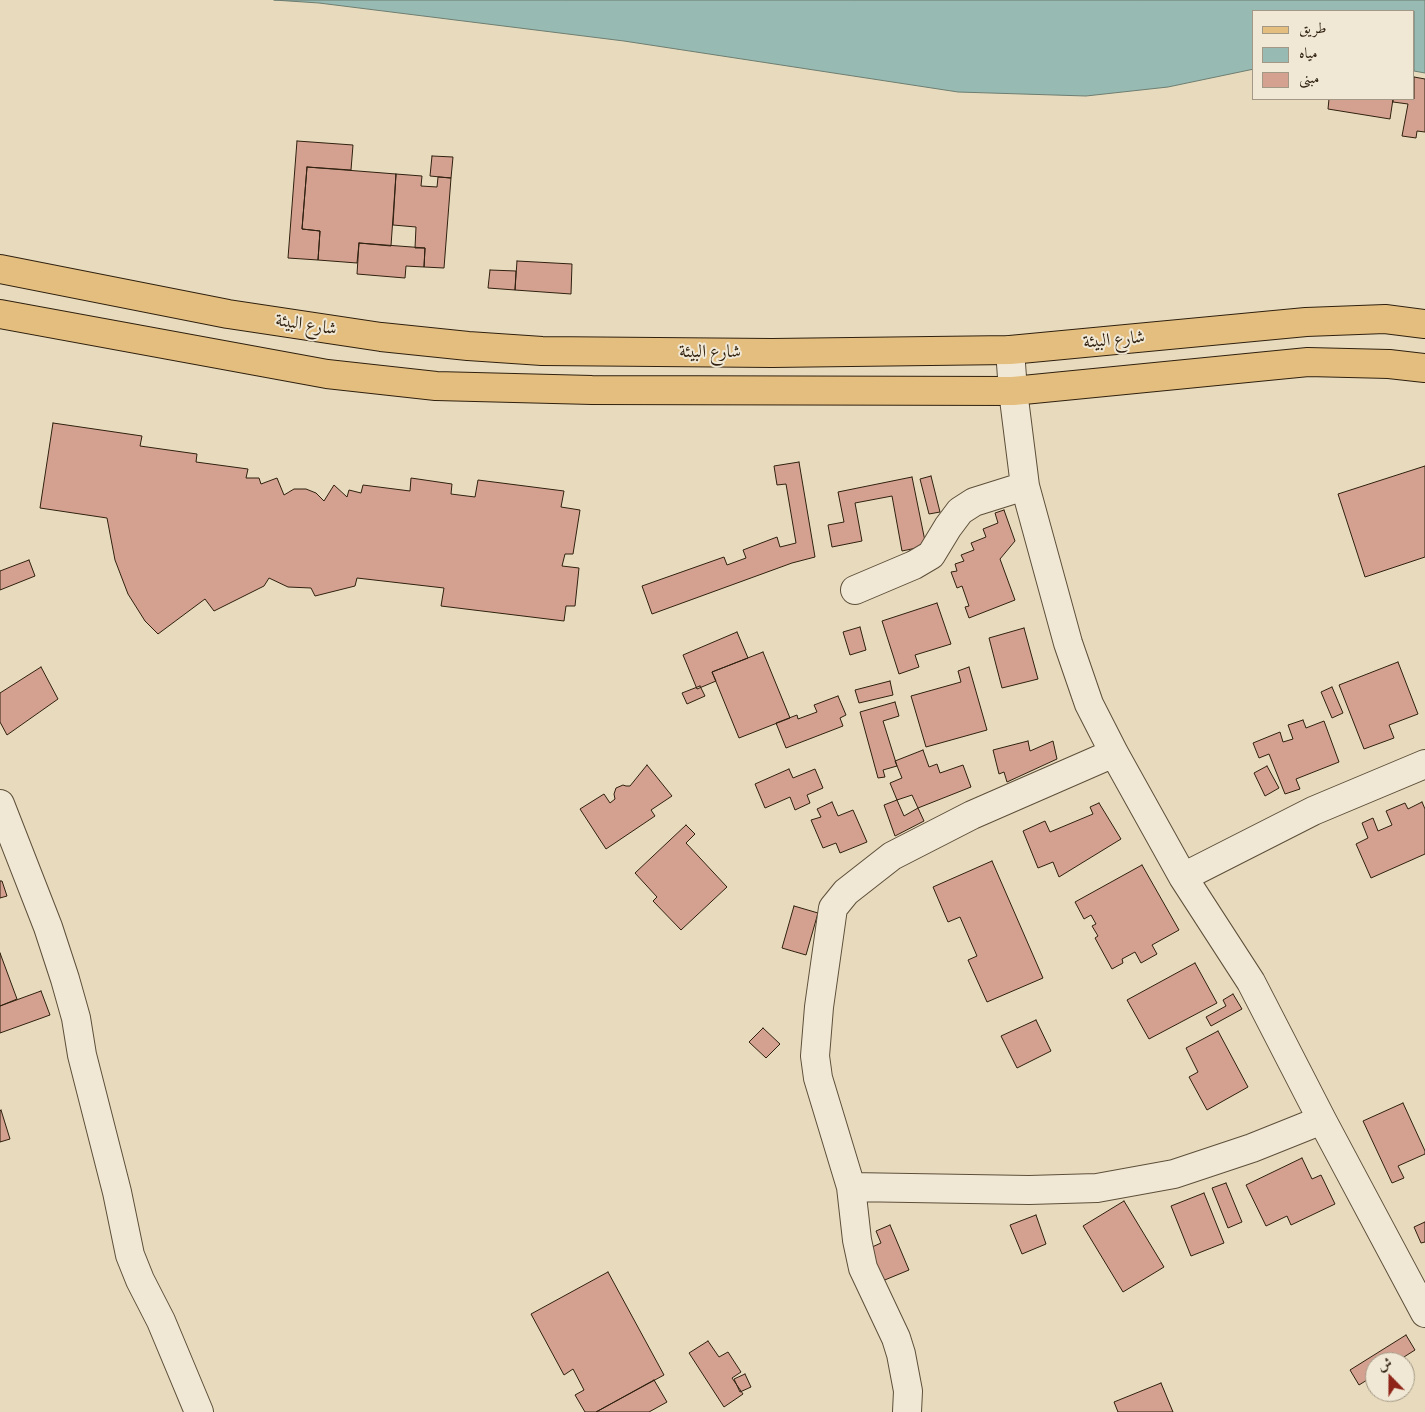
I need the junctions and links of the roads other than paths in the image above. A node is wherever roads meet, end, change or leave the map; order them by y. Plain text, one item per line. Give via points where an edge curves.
1 (0, 269) edge
2 (0, 314) edge
3 (1306, 322) junction
4 (1425, 324) edge
5 (1010, 350) junction
6 (1308, 362) junction
7 (1425, 368) edge
8 (1013, 391) junction
9 (1025, 486) junction
10 (855, 590) dead end
11 (1114, 753) junction
12 (1425, 764) edge
13 (0, 804) edge
14 (1183, 877) junction
15 (1322, 1120) junction
16 (851, 1187) junction
17 (1425, 1313) edge
18 (199, 1412) edge
19 (907, 1412) edge

1 - 5 main road, شارع البيئة via 228,314 381,337 468,346 590,352
2 - 8 main road via 327,374 436,386 592,390
3 - 4 main road, شارع البيئة via 1385,319
3 - 5 main road, شارع البيئة
3 - 6 main road
5 - 8 street
6 - 7 main road
6 - 8 main road
8 - 9 street
9 - 10 street via 974,502 948,526 930,554 914,565
9 - 11 street via 1068,643 1089,704
11 - 14 street
11 - 16 street via 972,815 892,856 846,892 833,908 815,1056 818,1078
12 - 14 street via 1313,811
13 - 18 street via 65,979 130,1255
14 - 15 street via 1251,982
15 - 16 street via 1174,1174 1097,1188
15 - 17 street
16 - 19 street via 863,1268 896,1338 903,1362 908,1391

